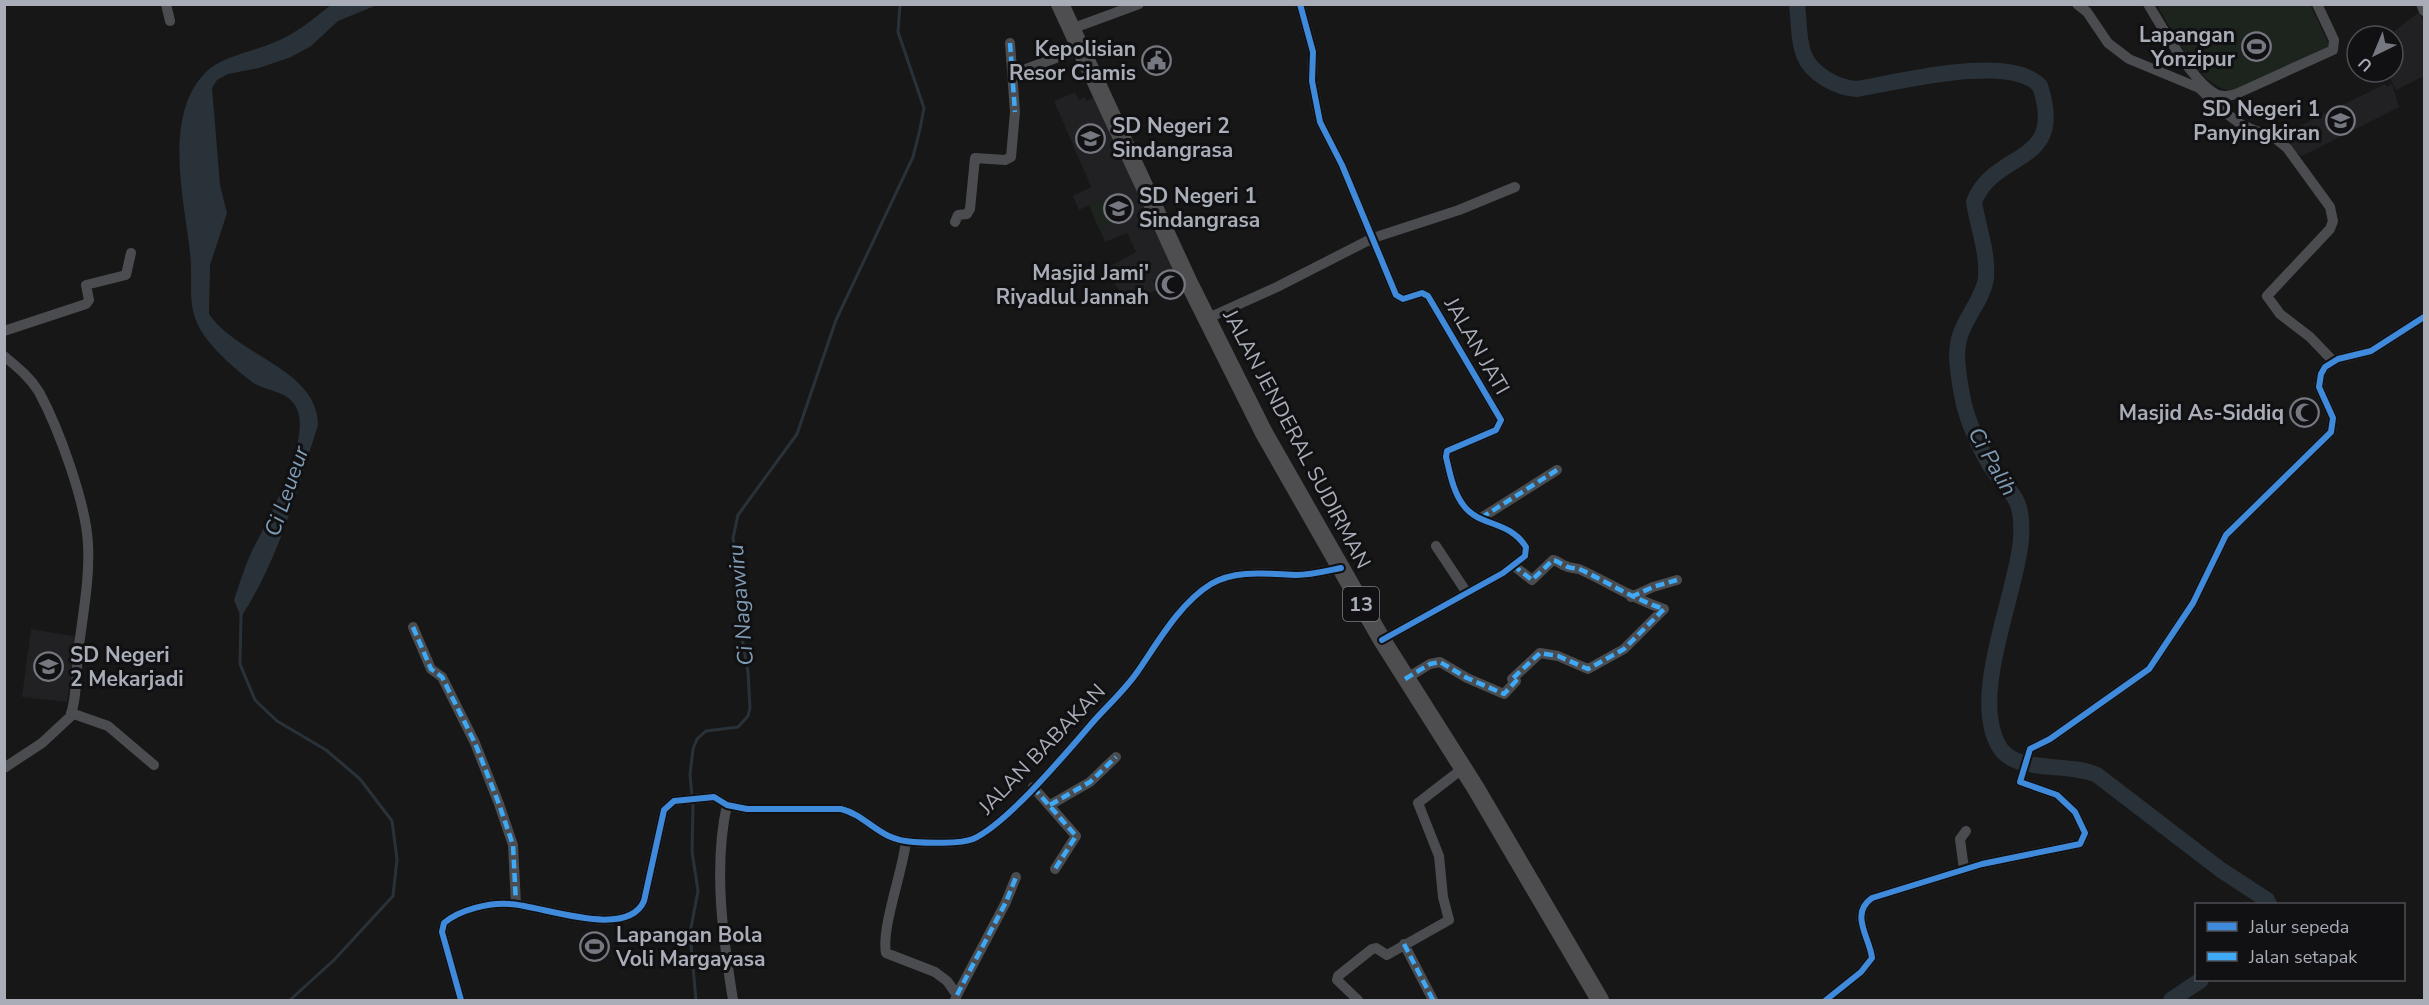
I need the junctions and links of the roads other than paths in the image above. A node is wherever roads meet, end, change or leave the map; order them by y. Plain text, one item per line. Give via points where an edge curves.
1 (166, 4) edge
2 (1060, 4) edge
3 (1138, 4) edge
4 (1300, 4) edge
5 (2077, 4) edge
6 (2148, 4) edge
7 (2317, 4) edge
8 (2421, 4) edge
9 (2424, 11) edge
10 (170, 21) dead end
11 (1071, 29) junction
12 (1010, 43) dead end
13 (1080, 49) junction
14 (1026, 69) dead end
15 (1515, 187) dead end
16 (955, 222) dead end
17 (1372, 238) junction
18 (130, 253) dead end
19 (2424, 317) edge
20 (1206, 319) junction
21 (4, 331) edge
22 (4, 356) edge
23 (2333, 361) junction
24 (1557, 470) dead end
25 (1481, 519) junction
26 (1436, 546) dead end
27 (1513, 565) junction
28 (1341, 568) junction
29 (1677, 580) dead end
30 (1467, 593) junction
31 (1630, 597) junction
32 (413, 627) dead end
33 (1382, 640) junction
34 (1405, 678) junction
35 (71, 713) junction
36 (1116, 757) dead end
37 (154, 765) dead end
38 (4, 768) edge
39 (1462, 769) junction
40 (1033, 787) junction
41 (727, 805) junction
42 (1050, 805) junction
43 (1966, 831) dead end
44 (906, 841) junction
45 (1055, 869) dead end
46 (1964, 869) junction
47 (1016, 877) dead end
48 (516, 904) junction
49 (1404, 944) junction
50 (956, 998) edge
51 (461, 1000) edge
52 (733, 1000) edge
53 (1358, 1000) edge
54 (1433, 1000) edge
55 (1600, 1000) edge
56 (1826, 1000) edge

1 - 10 street
2 - 11 highway, JALAN JENDERAL SUDIRMAN / 13
3 - 11 street
4 - 17 street via 1313,52 1312,81 1320,122
5 - 23 street via 2108,43 2129,59 2199,88 2242,125 2276,139 2295,156 2324,195 2332,214 2330,229 2268,296 2280,314
6 - 7 street via 2189,67 2208,89 2223,96 2236,94 2333,50 2334,40
8 - 9 street
11 - 13 highway, JALAN JENDERAL SUDIRMAN / 13
12 - 16 street via 1015,112 1011,157 1005,160 975,154 970,209 967,214 958,215
13 - 14 street
13 - 20 highway, JALAN JENDERAL SUDIRMAN / 13
15 - 17 street
17 - 20 street
17 - 25 street, JALAN JATI via 1396,295 1403,299 1422,293 1428,296 1501,420 1496,430 1458,444 1446,453 1457,496
18 - 21 street via 126,275 86,285 86,303
19 - 23 street via 2371,351
20 - 28 highway, JALAN JENDERAL SUDIRMAN / 13 via 1264,433
22 - 35 street via 22,370 38,391 85,517 86,588
23 - 46 street via 2321,374 2319,387 2333,418 2331,432 2226,535 2193,603 2149,669 2030,749 2022,784 2057,795 2075,812 2084,839 2080,844
24 - 25 street
25 - 27 street, JALAN JATI via 1507,527 1522,541 1526,552
26 - 30 street
27 - 30 street
27 - 31 street via 1532,580 1557,560 1617,587
28 - 33 highway, JALAN JENDERAL SUDIRMAN / 13
28 - 40 street, JALAN BABAKAN via 1296,575 1250,574 1209,585 1147,653 1123,690
29 - 31 street
30 - 33 street
31 - 34 street via 1664,609 1624,649 1588,669 1540,653 1517,673 1512,679 1516,681 1504,694 1440,662
32 - 48 street via 430,668 442,677 475,743 499,804 513,845
33 - 34 highway, JALAN JENDERAL SUDIRMAN / 13
34 - 39 highway, JALAN JENDERAL SUDIRMAN / 13
35 - 37 street via 108,726
35 - 38 street via 66,723
36 - 42 street via 1090,782
39 - 49 street via 1418,803 1439,856 1449,920
39 - 55 highway, JALAN JENDERAL SUDIRMAN / 13
40 - 42 street
40 - 44 street, JALAN BABAKAN via 973,839
41 - 44 street, JALAN BABAKAN via 771,811 841,809 882,835
41 - 48 street, JALAN BABAKAN via 718,797 683,799 670,803 664,810 644,901 634,915 592,918
41 - 52 street via 720,875
42 - 45 street via 1076,836
43 - 46 street via 1960,838
44 - 50 street via 886,953 935,972 947,981
46 - 56 street via 1867,902 1861,927 1872,958
47 - 50 street
48 - 51 street via 485,906 450,918 442,925
49 - 53 street via 1387,955 1374,948 1337,978
49 - 54 street

